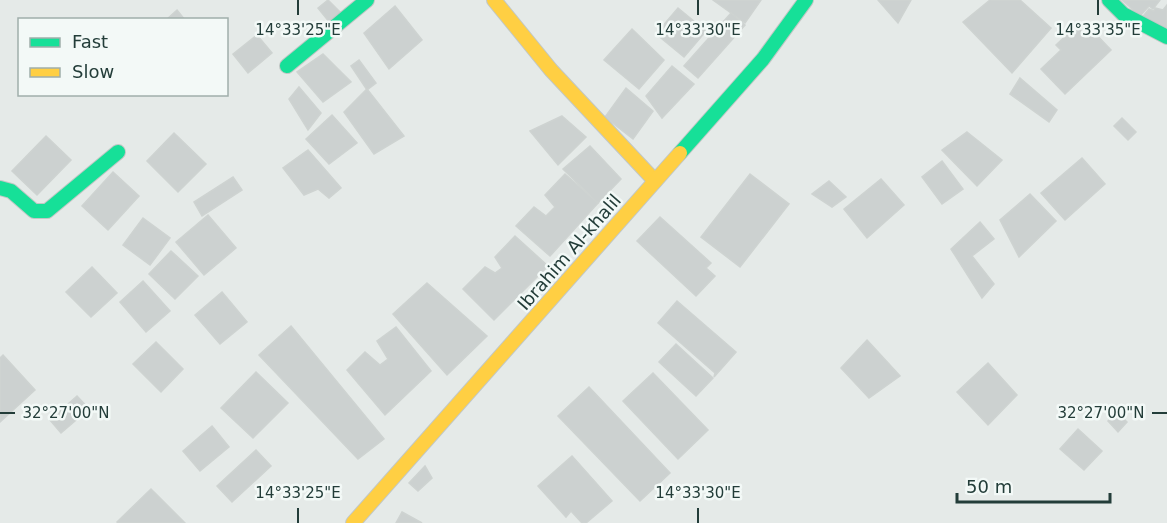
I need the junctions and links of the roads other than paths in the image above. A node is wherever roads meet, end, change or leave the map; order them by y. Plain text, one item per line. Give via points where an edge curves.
1 (367, 0) edge
2 (494, 0) edge
3 (806, 0) edge
4 (1109, 0) edge
5 (1167, 37) edge
6 (287, 66) dead end
7 (118, 152) dead end
8 (655, 181) junction
9 (0, 188) edge
10 (353, 523) edge

1 - 6 street
2 - 8 street via 551,70
3 - 8 street, Ibrahim Al-khalil via 763,59
4 - 5 street via 1123,14
7 - 9 street via 47,211 34,211 11,191
8 - 10 street, Ibrahim Al-khalil

